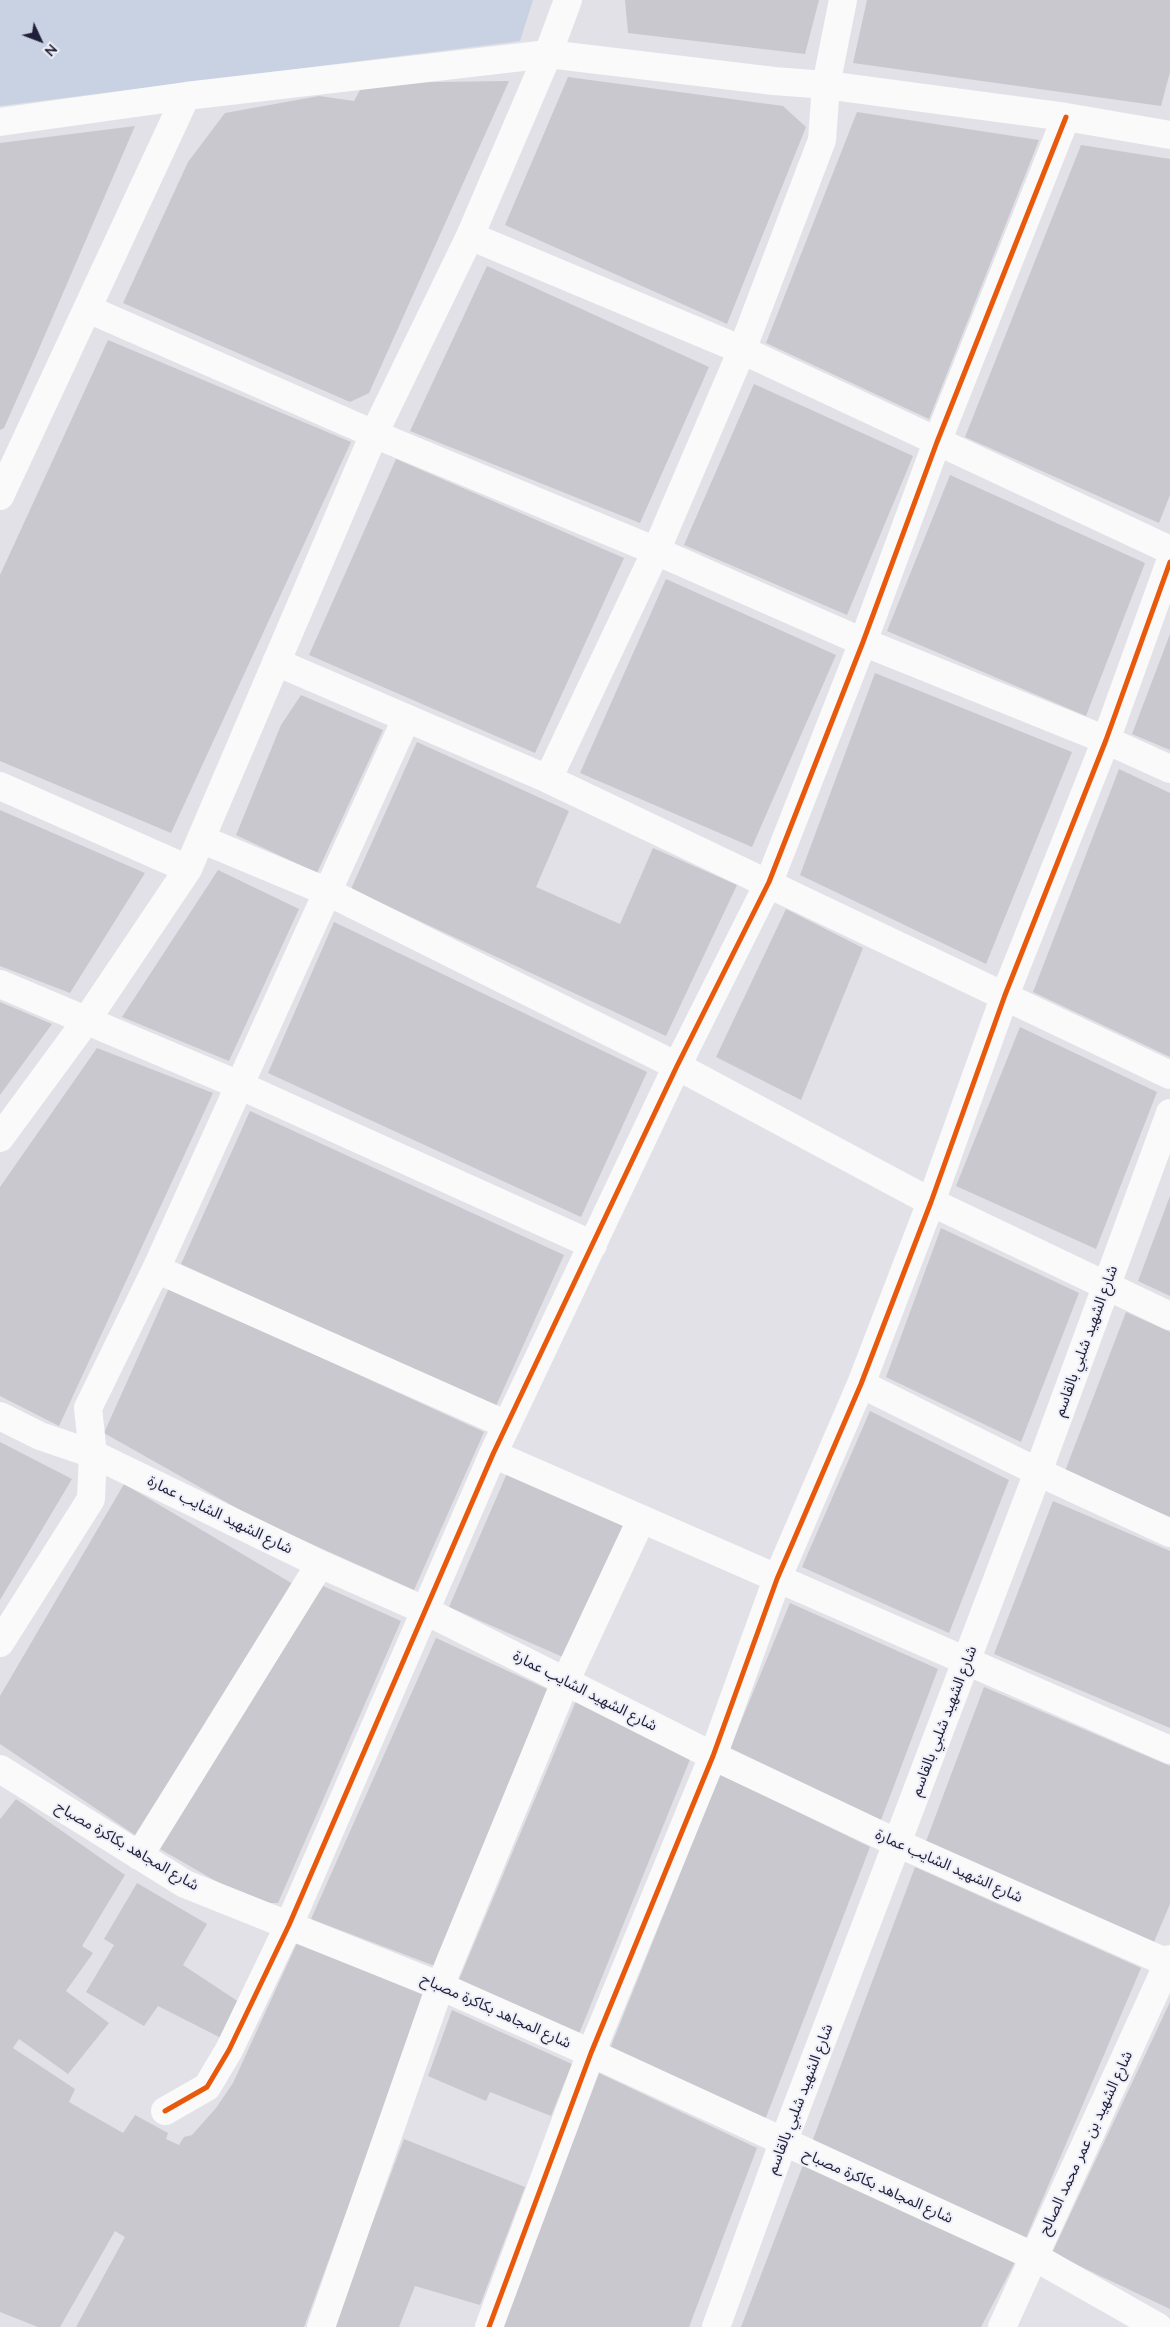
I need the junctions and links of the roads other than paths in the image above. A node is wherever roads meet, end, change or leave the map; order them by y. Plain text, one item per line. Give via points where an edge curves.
1 (568, 0) edge
2 (843, 0) edge
3 (548, 54) junction
4 (826, 85) junction
5 (186, 96) junction
6 (1066, 118) junction
7 (0, 122) edge
8 (1170, 135) edge
9 (470, 236) junction
10 (88, 310) junction
11 (742, 350) junction
12 (374, 434) junction
13 (937, 442) junction
14 (0, 496) edge
15 (1170, 550) edge
16 (656, 551) junction
17 (1170, 562) edge
18 (863, 642) junction
19 (276, 662) junction
20 (406, 719) junction
21 (1106, 740) junction
22 (1170, 769) edge
23 (548, 779) junction
24 (0, 786) edge
25 (201, 839) junction
26 (188, 869) junction
27 (769, 882) junction
28 (328, 892) junction
29 (0, 984) edge
30 (1005, 995) junction
31 (86, 1021) junction
32 (677, 1066) junction
33 (1170, 1075) edge
34 (239, 1085) junction
35 (1170, 1113) edge
36 (0, 1138) edge
37 (931, 1202) junction
38 (593, 1245) junction
39 (156, 1269) junction
40 (1105, 1287) junction
41 (1170, 1316) edge
42 (861, 1384) junction
43 (0, 1416) edge
44 (507, 1425) junction
45 (93, 1454) junction
46 (493, 1454) junction
47 (1038, 1472) junction
48 (641, 1520) junction
49 (1170, 1533) edge
50 (320, 1564) junction
51 (777, 1579) junction
52 (424, 1610) junction
53 (0, 1643) edge
54 (968, 1660) junction
55 (566, 1680) junction
56 (1170, 1750) edge
57 (713, 1756) junction
58 (1, 1773) edge
59 (897, 1843) junction
60 (139, 1856) junction
61 (288, 1924) junction
62 (1169, 1962) edge
63 (440, 1986) junction
64 (591, 2053) junction
65 (165, 2111) dead end
66 (783, 2143) junction
67 (1033, 2256) junction
68 (321, 2327) edge
69 (489, 2327) edge
70 (716, 2327) edge
71 (1002, 2327) edge
72 (1158, 2327) edge

1 - 3 street
2 - 4 street
3 - 4 street via 774,82
3 - 5 street
3 - 9 street
4 - 6 street
4 - 11 street via 822,140
5 - 7 street
5 - 10 street
6 - 8 street
6 - 13 street
9 - 11 street
9 - 12 street
10 - 12 street
10 - 14 street
11 - 13 street
11 - 16 street
12 - 16 street
12 - 19 street
13 - 15 street
13 - 18 street
16 - 18 street
16 - 23 street
17 - 21 street
18 - 21 street
18 - 27 street
19 - 20 street
19 - 25 street
20 - 23 street
20 - 28 street
21 - 22 street
21 - 30 street
23 - 27 street
24 - 26 street
25 - 26 street
25 - 28 street
26 - 31 street
27 - 30 street
27 - 32 street
28 - 32 street
28 - 34 street
29 - 31 street
30 - 33 street
30 - 37 street
31 - 34 street
31 - 36 street
32 - 37 street
32 - 38 street
34 - 38 street
34 - 39 street
35 - 40 street, شارع الشهيد شلبي بالقاسم
37 - 40 street
37 - 42 street
38 - 44 street
39 - 44 street
39 - 45 street via 88,1408
40 - 41 street
40 - 47 street, شارع الشهيد شلبي بالقاسم
42 - 47 street
42 - 51 street
43 - 45 street, شارع الشهيد الشايب عمارة via 40,1436
44 - 46 street
45 - 50 street, شارع الشهيد الشايب عمارة
45 - 53 street via 91,1499
46 - 48 street
46 - 52 street
47 - 49 street
47 - 54 street, شارع الشهيد شلبي بالقاسم
48 - 51 street
48 - 55 street
50 - 52 street, شارع الشهيد الشايب عمارة
50 - 60 street
51 - 54 street
51 - 57 street
52 - 55 street, شارع الشهيد الشايب عمارة
52 - 61 street
54 - 56 street
54 - 59 street, شارع الشهيد شلبي بالقاسم
55 - 57 street, شارع الشهيد الشايب عمارة
55 - 63 street
57 - 59 street, شارع الشهيد الشايب عمارة
57 - 64 street
58 - 60 street, شارع المجاهد بكاكرة مصباح
59 - 62 street, شارع الشهيد الشايب عمارة
59 - 66 street, شارع الشهيد شلبي بالقاسم
60 - 61 street, شارع المجاهد بكاكرة مصباح via 185,1884
61 - 63 street, شارع المجاهد بكاكرة مصباح
61 - 65 street via 229,2050 207,2088
62 - 67 street, شارع الشهيد بن عمر محمد الصالح
63 - 64 street, شارع المجاهد بكاكرة مصباح
63 - 68 street
64 - 66 street, شارع المجاهد بكاكرة مصباح
64 - 69 street
66 - 67 street, شارع المجاهد بكاكرة مصباح
66 - 70 street, شارع الشهيد شلبي بالقاسم
67 - 71 street, شارع الشهيد بن عمر محمد الصالح
67 - 72 street, شارع المجاهد بكاكرة مصباح

